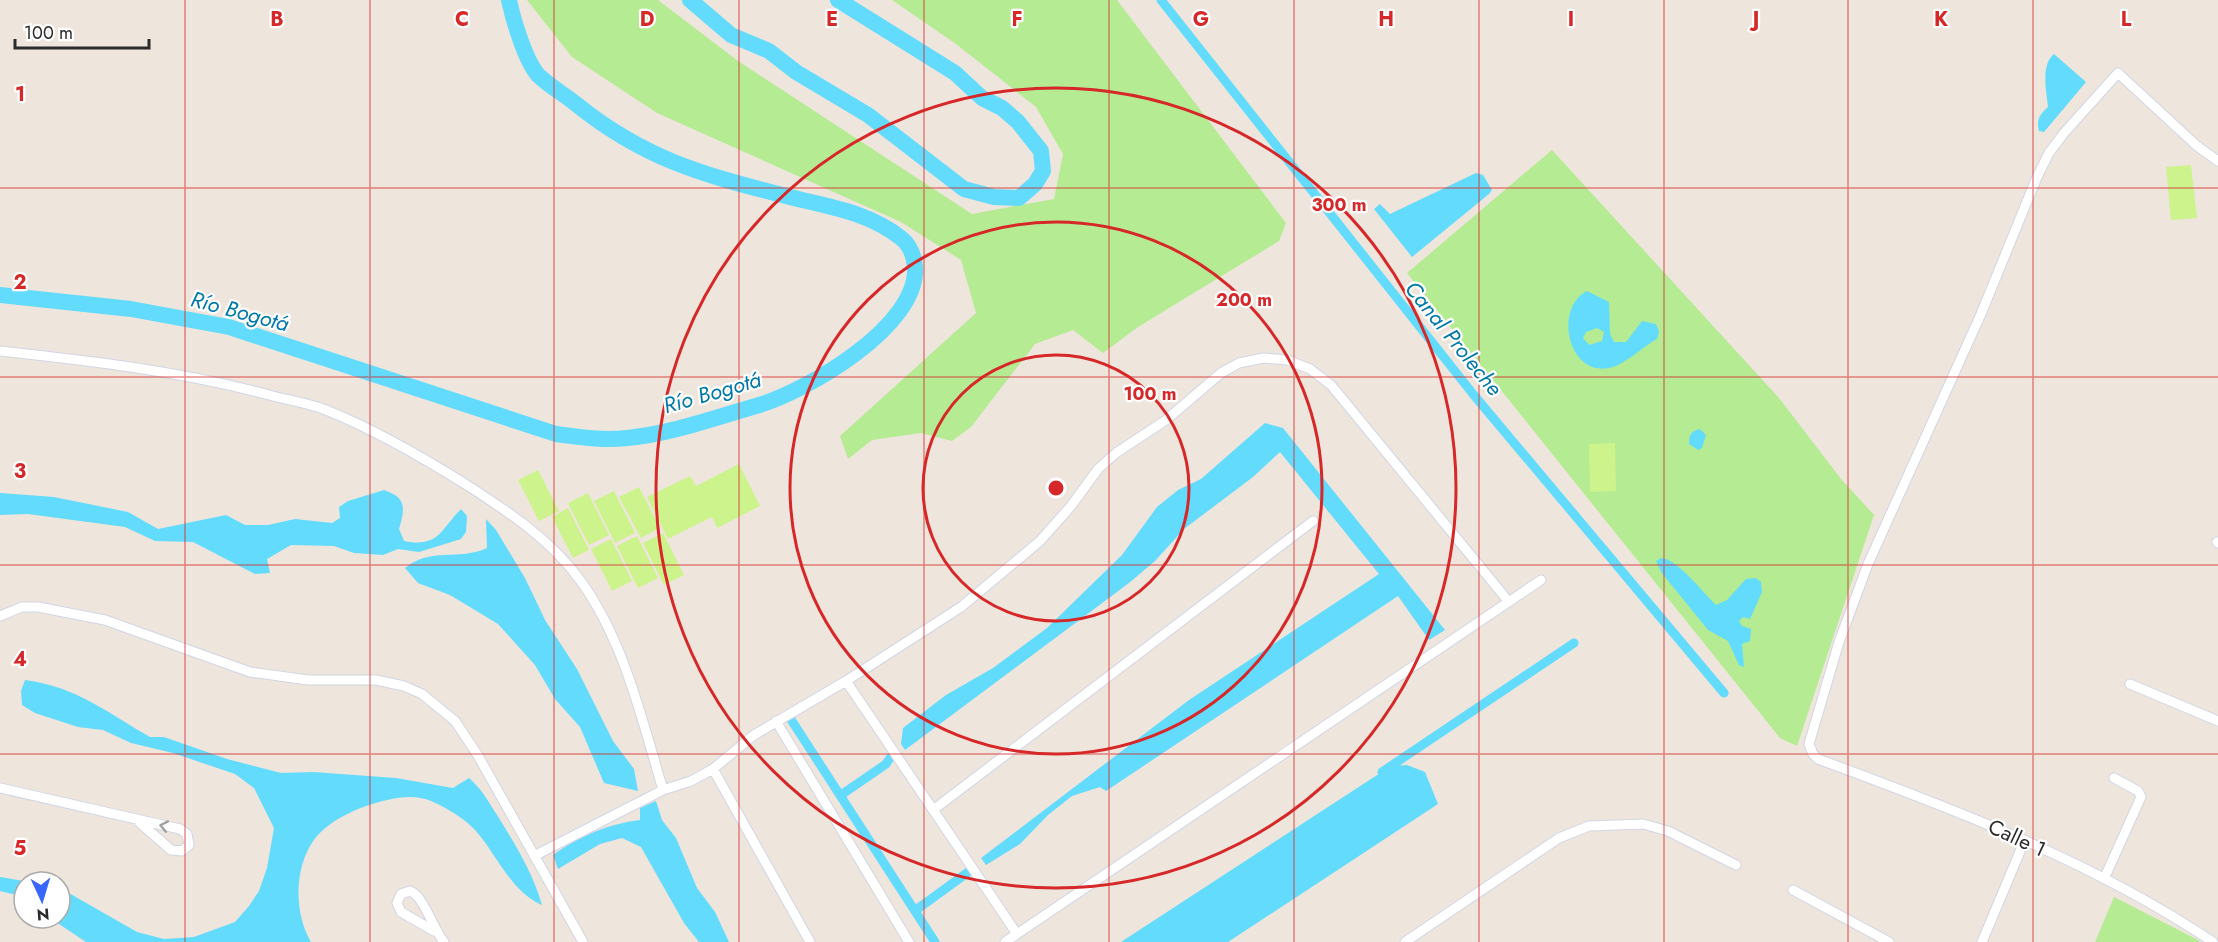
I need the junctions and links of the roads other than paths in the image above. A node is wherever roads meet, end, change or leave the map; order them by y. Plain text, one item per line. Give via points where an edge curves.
1 (2218, 161) edge
2 (0, 351) edge
3 (1313, 521) dead end
4 (1541, 580) dead end
5 (1509, 602) junction
6 (0, 616) edge
7 (846, 681) junction
8 (2130, 684) dead end
9 (776, 720) junction
10 (2218, 721) edge
11 (713, 768) junction
12 (2114, 778) dead end
13 (0, 788) edge
14 (663, 790) junction
15 (933, 810) junction
16 (138, 821) junction
17 (2024, 842) junction
18 (534, 856) junction
19 (1736, 865) dead end
20 (2104, 879) junction
21 (1793, 890) dead end
22 (434, 931) junction
23 (1017, 934) junction
24 (444, 942) edge
25 (583, 942) edge
26 (810, 942) edge
27 (909, 942) edge
28 (1005, 942) edge
29 (1405, 942) edge
30 (1889, 942) edge
31 (1982, 942) edge
32 (2213, 942) edge

1 - 17 street, Calle 1 via 2118,73 2049,153 1868,564 1812,730 1809,744 1818,759 1973,818
2 - 14 street via 119,363 230,384 324,410 395,442 518,518 580,579 606,621
3 - 15 street
4 - 5 street
5 - 7 street via 1331,384 1287,360 1263,358 1239,363 1221,373 1166,420 1116,453 1098,469 1040,541 998,578 961,607
5 - 23 street
6 - 18 street via 22,607 39,607 105,620 250,672 308,680 376,680 404,686 439,705 455,721
7 - 9 street
7 - 15 street
8 - 10 street
9 - 11 street
9 - 27 street
11 - 14 street via 691,781
11 - 26 street
12 - 20 street via 2139,791 2141,798
13 - 16 street
14 - 18 street
15 - 23 street
16 -> 16 street via 171,850 182,851 189,845 187,834 180,829
17 - 20 street, Calle 1
17 - 31 street
18 - 25 street
19 - 29 street via 1668,831 1643,824 1589,826 1559,838
20 - 32 street, Calle 1
21 - 30 street
22 - 22 street via 419,896 410,891 401,894 397,903 401,912
22 - 24 street
23 - 28 street

